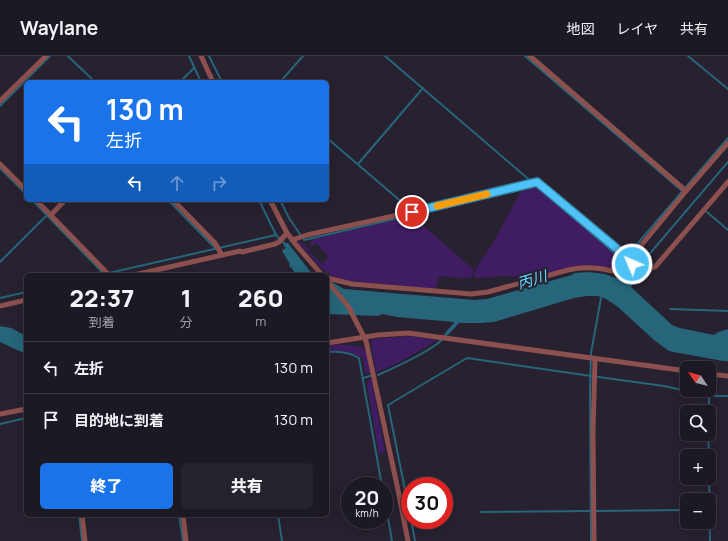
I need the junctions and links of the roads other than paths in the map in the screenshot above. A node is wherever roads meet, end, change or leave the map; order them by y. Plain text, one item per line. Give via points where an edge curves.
1 (46, 56) edge
2 (201, 56) edge
3 (530, 56) edge
4 (212, 80) edge
5 (0, 101) edge
6 (728, 143) edge
7 (0, 164) edge
8 (728, 182) edge
9 (24, 188) edge
10 (685, 189) junction
11 (38, 202) edge
12 (63, 202) edge
13 (175, 202) edge
14 (271, 202) edge
15 (50, 214) junction
16 (287, 233) junction
17 (292, 240) junction
18 (220, 251) junction
19 (629, 261) junction
20 (107, 273) edge
21 (141, 273) edge
22 (320, 273) edge
23 (329, 279) edge
24 (329, 282) edge
25 (24, 300) edge
26 (0, 306) edge
27 (364, 335) junction
28 (329, 343) edge
29 (592, 359) junction
30 (680, 371) edge
31 (716, 375) edge
32 (728, 376) edge
33 (24, 409) edge
34 (0, 414) edge
35 (82, 517) edge
36 (183, 517) edge
37 (85, 541) edge
38 (186, 541) edge
39 (408, 541) edge
40 (594, 541) edge

1 - 5 street
2 - 4 street
3 - 10 street
6 - 10 street
7 - 9 street
8 - 19 street via 655,267 646,270
10 - 19 street
11 - 15 street
12 - 15 street
13 - 18 street
14 - 16 street
15 - 20 street
16 - 17 street
16 - 18 street via 275,244 242,252
17 - 19 street via 537,182
17 - 22 street
18 - 21 street
19 - 23 street via 622,271 574,268 488,292 471,294 352,284
24 - 27 street via 348,306
25 - 26 street
27 - 28 street
27 - 29 street via 430,336
27 - 39 street via 370,352
29 - 30 street
29 - 40 street
31 - 32 street
33 - 34 street
35 - 37 street
36 - 38 street

